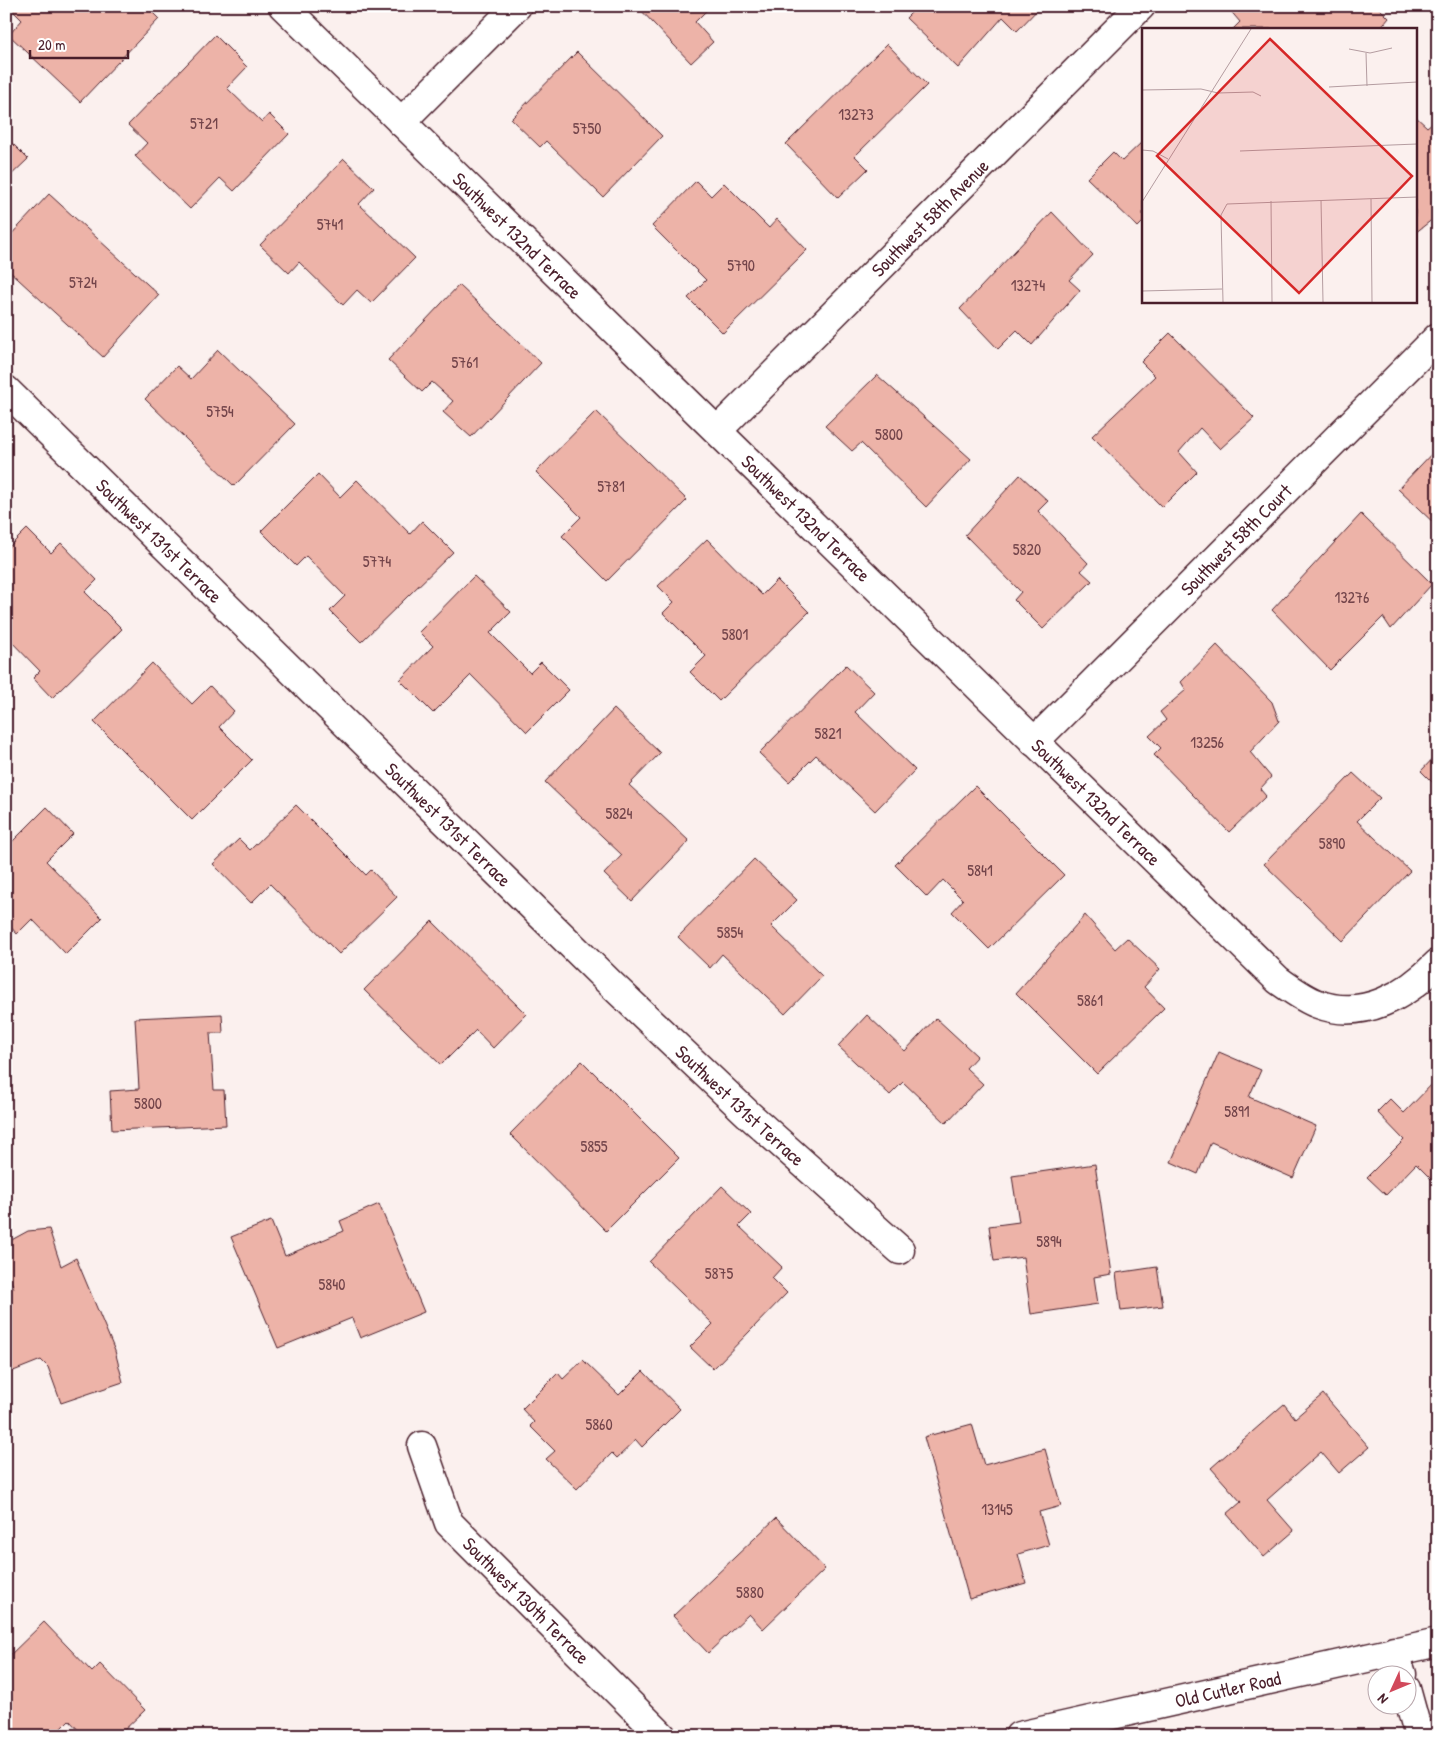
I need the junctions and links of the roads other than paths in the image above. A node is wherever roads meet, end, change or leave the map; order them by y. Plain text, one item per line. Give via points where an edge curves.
1 (283, 6) edge
2 (517, 6) edge
3 (1141, 6) edge
4 (401, 122) junction
5 (1438, 338) edge
6 (6, 390) edge
7 (718, 430) junction
8 (1034, 742) junction
9 (1438, 963) edge
10 (900, 1250) dead end
11 (422, 1446) dead end
12 (1438, 1642) edge
13 (1398, 1663) edge
14 (1413, 1714) edge
15 (662, 1736) edge
16 (1018, 1736) edge
17 (1419, 1736) edge

1 - 4 street, Southwest 132nd Terrace
2 - 4 street
3 - 7 street, Southwest 58th Avenue
4 - 7 street, Southwest 132nd Terrace
5 - 8 street, Southwest 58th Court
6 - 10 street, Southwest 131st Terrace via 612,986
7 - 8 street, Southwest 132nd Terrace
8 - 9 street, Southwest 132nd Terrace via 1278,980 1318,1004 1343,1010 1386,1002 1409,989
11 - 15 street, Southwest 130th Terrace via 449,1523
12 - 13 street, Old Cutler Road
13 - 16 street, Old Cutler Road
14 - 17 street

